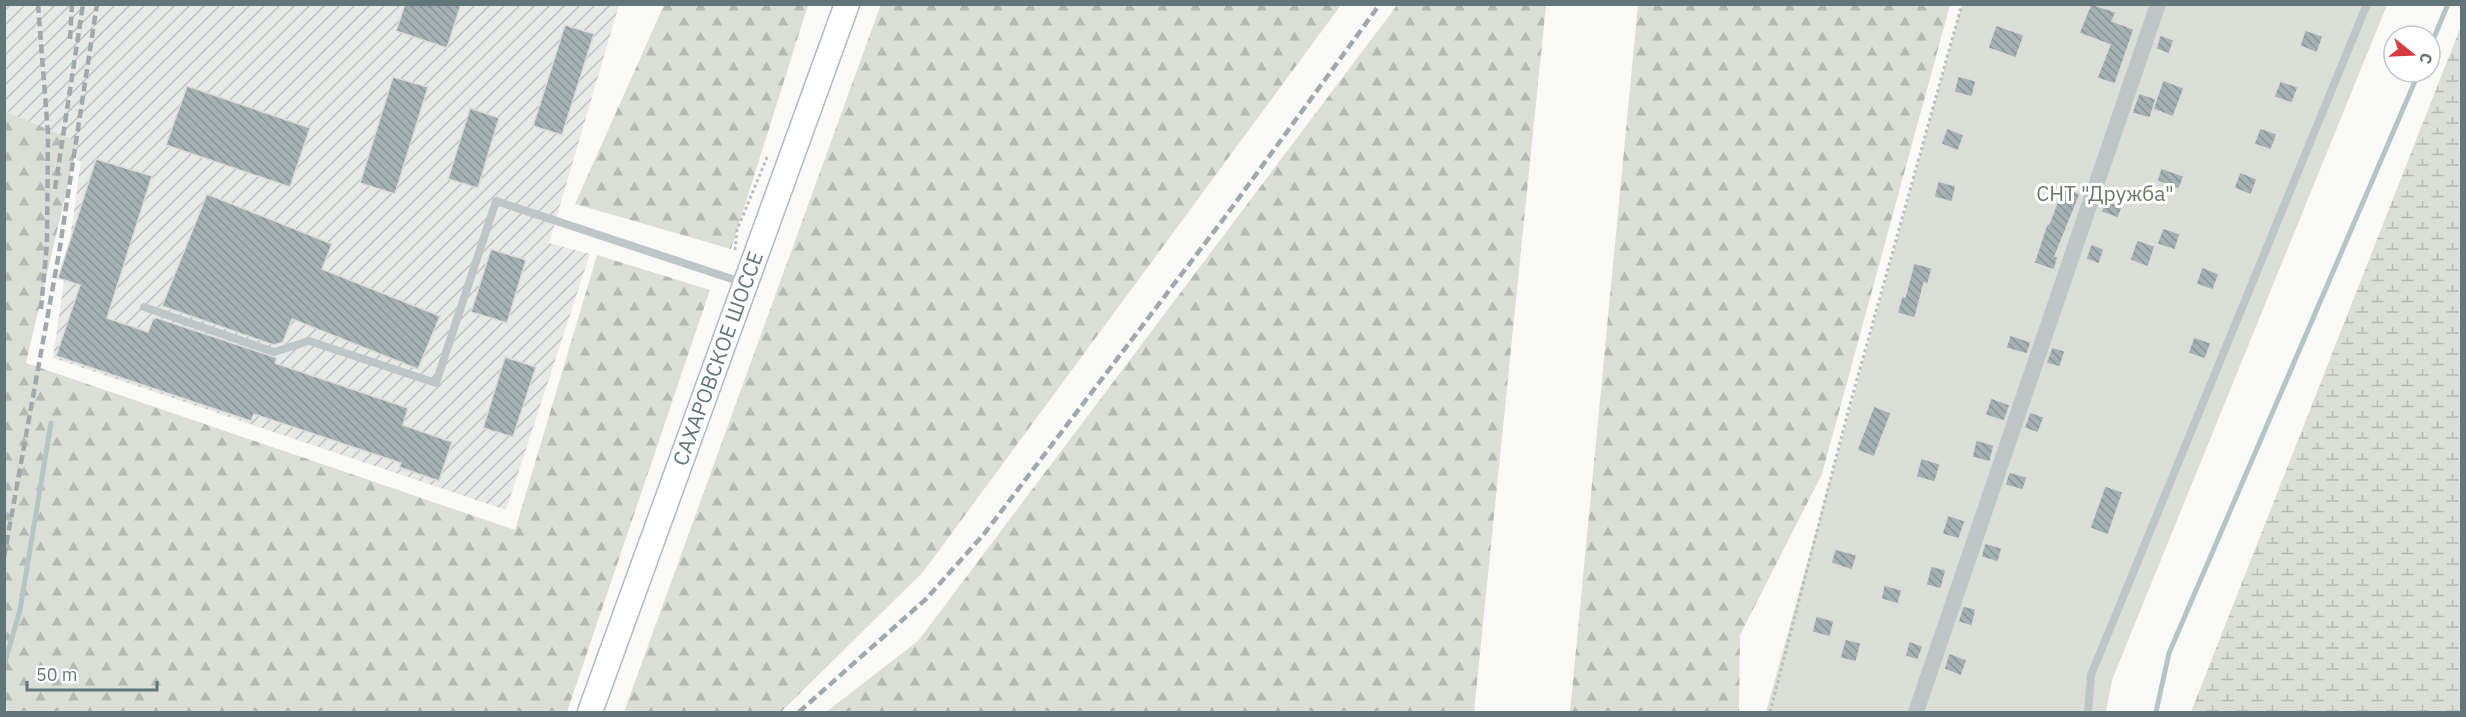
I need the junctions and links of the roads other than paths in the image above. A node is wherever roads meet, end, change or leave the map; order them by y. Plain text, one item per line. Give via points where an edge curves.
1 (847, 4) edge
2 (2158, 4) edge
3 (2367, 4) edge
4 (745, 283) junction
5 (144, 307) dead end
6 (590, 712) edge
7 (1917, 712) edge
8 (2088, 712) edge

1 - 4 main road, САХАРОВСКОЕ ШОССЕ
2 - 7 street
3 - 8 lane via 2091,675
4 - 5 lane via 496,201 436,383 309,341 274,352
4 - 6 main road, САХАРОВСКОЕ ШОССЕ

